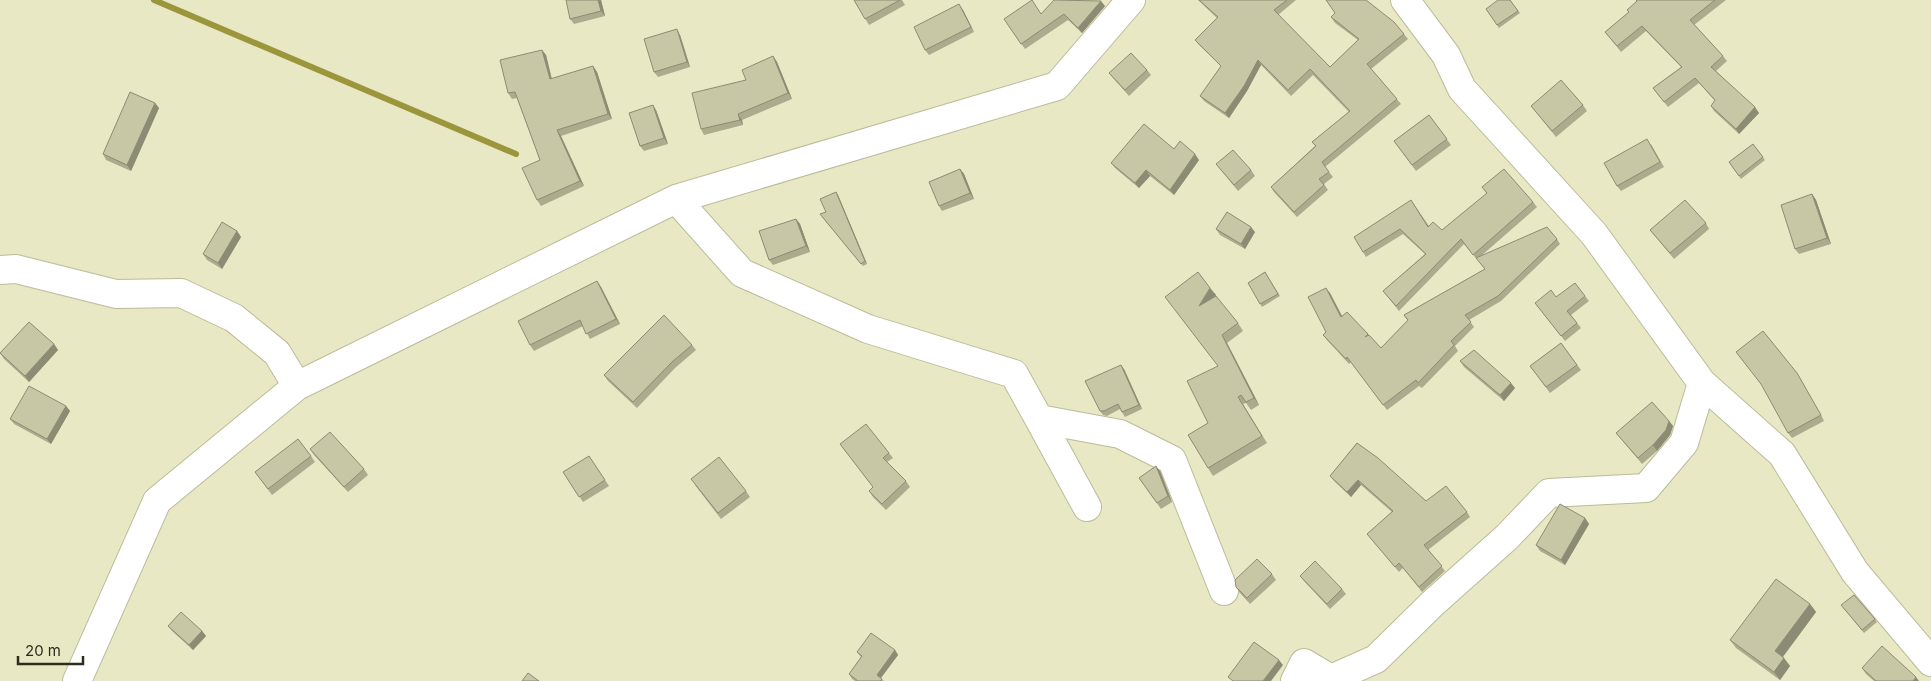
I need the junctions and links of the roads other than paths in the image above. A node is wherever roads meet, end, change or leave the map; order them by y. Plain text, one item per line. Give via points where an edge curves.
1 (1132, 0) edge
2 (1404, 0) edge
3 (676, 199) junction
4 (0, 270) edge
5 (1702, 383) junction
6 (297, 386) junction
7 (1039, 419) junction
8 (1087, 507) dead end
9 (1224, 591) dead end
10 (1931, 662) edge
11 (77, 681) edge
12 (1295, 681) edge

1 - 3 street via 1058,86
2 - 5 street via 1446,54 1462,89 1594,234
3 - 6 street
3 - 7 street via 742,273 868,329 1014,374
4 - 6 street via 16,269 116,294 181,293 234,318 277,353
5 - 10 street via 1782,454 1855,572
5 - 12 street via 1684,443 1646,488 1549,493 1507,537 1376,659 1331,679 1304,663
6 - 11 street via 157,501
7 - 8 street
7 - 9 street via 1120,434 1172,460

